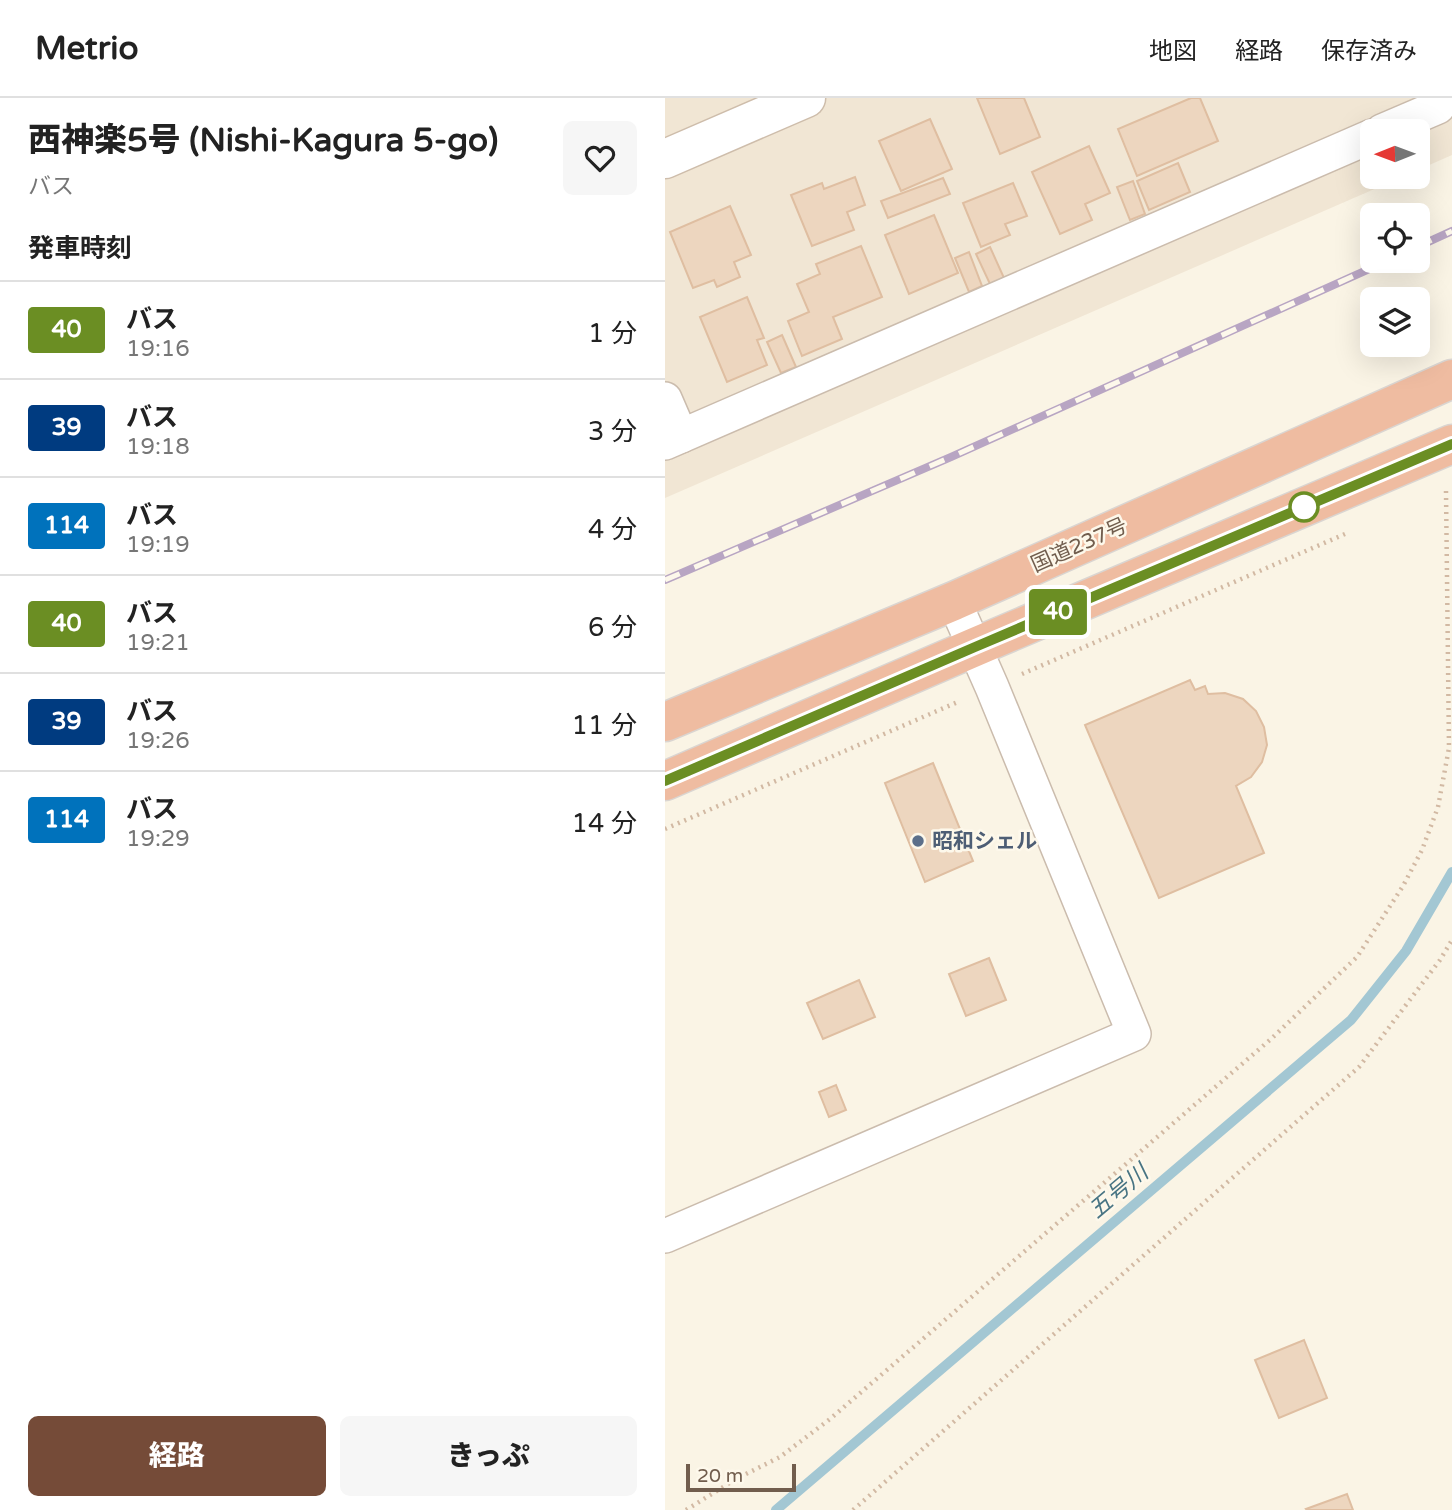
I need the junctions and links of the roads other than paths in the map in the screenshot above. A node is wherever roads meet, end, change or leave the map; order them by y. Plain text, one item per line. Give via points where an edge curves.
1 (806, 98) edge
2 (1433, 98) edge
3 (1410, 119) edge
4 (1360, 141) edge
5 (665, 159) edge
6 (1452, 379) edge
7 (665, 400) edge
8 (673, 440) edge
9 (1452, 444) edge
10 (954, 601) junction
11 (975, 647) junction
12 (665, 722) edge
13 (665, 781) edge
14 (665, 1236) edge

1 - 5 street
2 - 3 street via 1437,107
4 - 8 street
6 - 10 highway, 国道237号
7 - 8 street
9 - 11 highway
10 - 11 street
10 - 12 highway, 国道237号
11 - 13 highway
11 - 14 street via 1134,1034

